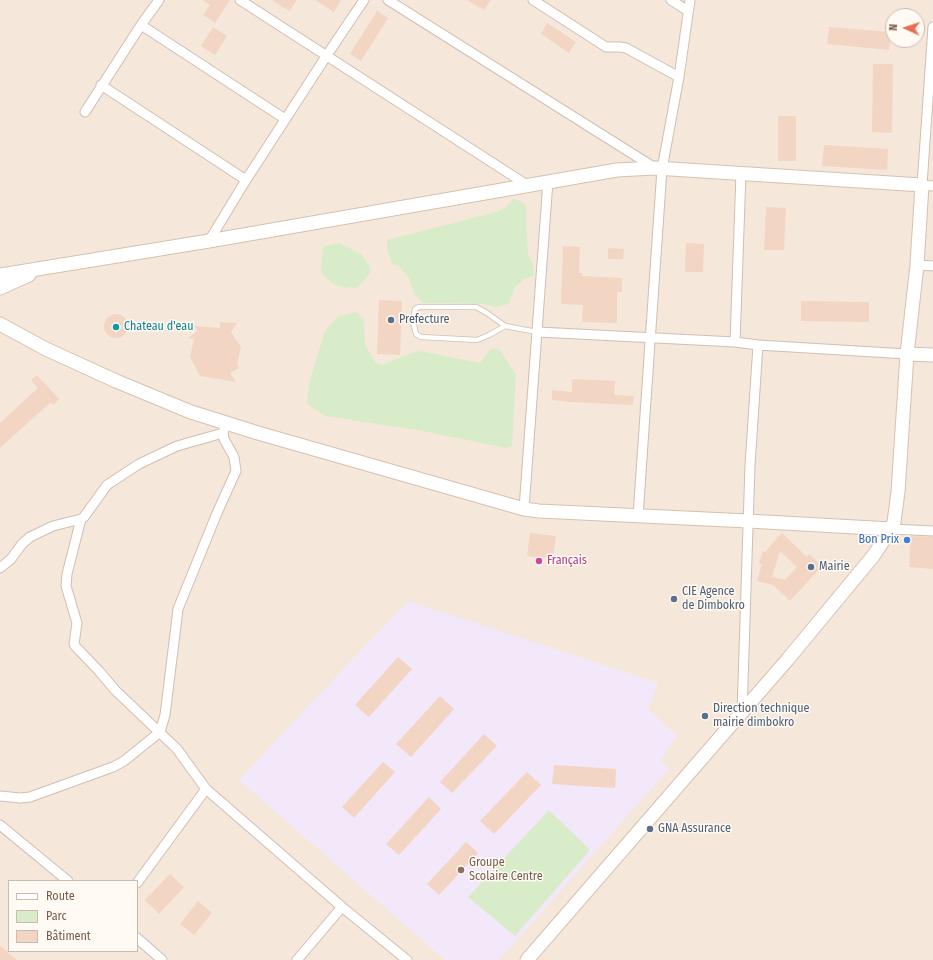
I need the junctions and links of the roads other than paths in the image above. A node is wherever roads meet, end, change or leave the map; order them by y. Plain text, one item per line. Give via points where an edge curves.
1 (158, 0) edge
2 (240, 0) edge
3 (364, 0) edge
4 (388, 0) edge
5 (533, 0) edge
6 (671, 0) edge
7 (690, 0) edge
8 (688, 11) junction
9 (141, 25) junction
10 (933, 27) edge
11 (327, 55) junction
12 (679, 77) junction
13 (101, 85) junction
14 (85, 112) dead end
15 (286, 119) junction
16 (658, 168) junction
17 (741, 173) junction
18 (246, 180) junction
19 (548, 181) junction
20 (527, 185) junction
21 (928, 185) edge
22 (209, 241) junction
23 (53, 265) junction
24 (917, 265) junction
25 (933, 266) edge
26 (0, 275) edge
27 (0, 288) edge
28 (0, 324) edge
29 (505, 326) junction
30 (538, 332) junction
31 (0, 334) edge
32 (649, 338) junction
33 (735, 342) junction
34 (758, 345) junction
35 (46, 349) junction
36 (908, 354) junction
37 (933, 355) edge
38 (225, 428) junction
39 (524, 509) junction
40 (638, 516) junction
41 (81, 519) junction
42 (748, 521) junction
43 (891, 530) junction
44 (933, 531) edge
45 (0, 568) edge
46 (742, 713) junction
47 (160, 732) junction
48 (206, 789) junction
49 (0, 796) edge
50 (0, 825) edge
51 (67, 880) edge
52 (138, 882) edge
53 (342, 907) junction
54 (138, 939) edge
55 (162, 960) edge
56 (297, 960) edge
57 (407, 960) edge
58 (527, 960) edge

1 - 9 street
2 - 11 street
3 - 11 street
4 - 16 street
5 - 12 street via 606,47 626,48
6 - 8 street
7 - 8 street
8 - 12 street
9 - 13 street
9 - 15 street
10 - 21 street
11 - 15 street
11 - 20 street
12 - 16 street
13 - 14 street
13 - 18 street
15 - 18 street
16 - 17 main road
16 - 19 main road via 617,170
16 - 32 street via 656,257
17 - 21 main road
17 - 33 street
18 - 22 street
19 - 20 main road
19 - 30 street
20 - 22 main road
21 - 24 main road
22 - 23 main road
23 - 26 main road
23 - 27 main road
24 - 25 street
24 - 36 main road
28 - 35 main road
29 - 29 lane via 476,307 419,307 415,309 412,321 416,334 421,337 477,340
29 - 30 lane
30 - 32 street
30 - 39 street
31 - 35 main road
32 - 33 street
32 - 40 street
33 - 34 street
34 - 36 street
34 - 42 street
35 - 38 main road
36 - 37 main road
36 - 43 main road via 898,492
38 - 39 main road
38 - 41 street via 146,459 108,485
38 - 47 street via 224,439 234,457 236,471 178,609 165,715
39 - 40 main road
40 - 42 main road
41 - 45 street via 53,526 30,537
41 - 47 street via 66,586 77,623 75,645 115,690
42 - 43 main road
42 - 46 street
43 - 44 street
43 - 46 main road via 874,555
46 - 58 main road
47 - 48 street via 177,749
47 - 49 street via 113,767 30,797
48 - 52 street
48 - 53 street
50 - 51 street
53 - 56 street
53 - 57 street
54 - 55 street

